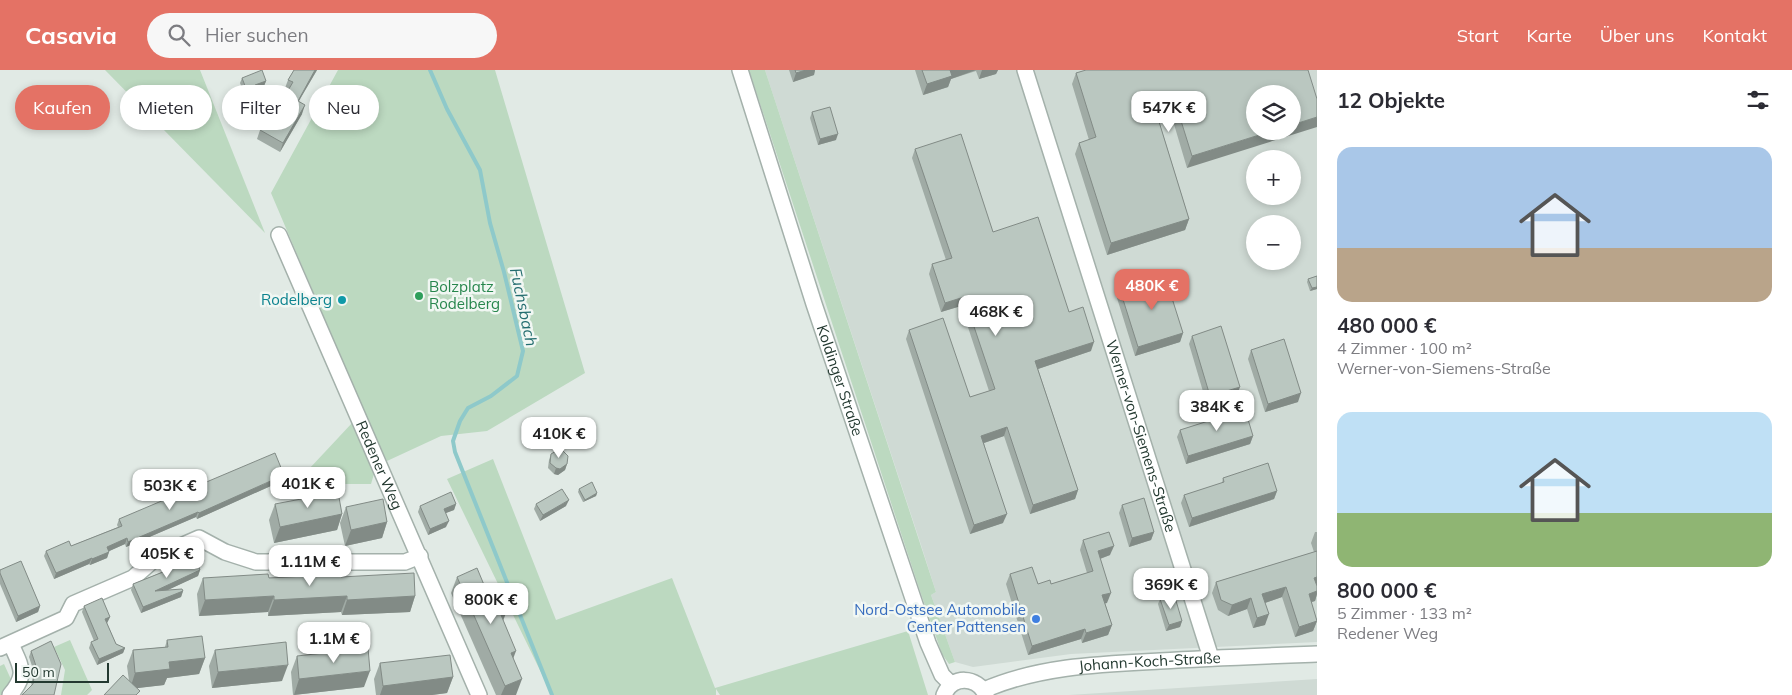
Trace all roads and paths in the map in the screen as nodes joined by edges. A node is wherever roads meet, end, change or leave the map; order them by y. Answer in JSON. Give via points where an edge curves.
{"nodes":[{"id":1,"x":740,"y":70,"type":"edge"},
{"id":2,"x":1025,"y":70,"type":"edge"},
{"id":3,"x":280,"y":235,"type":"dead end"},
{"id":4,"x":420,"y":556,"type":"junction"},
{"id":5,"x":5,"y":646,"type":"edge"},
{"id":6,"x":1317,"y":654,"type":"edge"},
{"id":7,"x":1211,"y":658,"type":"junction"},
{"id":8,"x":948,"y":690,"type":"edge"},
{"id":9,"x":985,"y":693,"type":"edge"},
{"id":10,"x":10,"y":695,"type":"edge"},
{"id":11,"x":479,"y":695,"type":"edge"}],
"edges":[{"from":1,"to":8,"type":"street","name":"Koldinger Straße","via":[[814,304],[934,660]]},
{"from":2,"to":7,"type":"street","name":"Werner-von-Siemens-Straße"},
{"from":3,"to":4,"type":"street","name":"Redener Weg"},
{"from":4,"to":5,"type":"street","via":[[405,562],[256,562],[225,552],[199,538],[158,556],[133,578],[73,604],[66,618]]},
{"from":4,"to":11,"type":"street","name":"Redener Weg"},
{"from":5,"to":10,"type":"street","via":[[22,669],[19,684]]},
{"from":6,"to":7,"type":"street","name":"Johann-Koch-Straße"},
{"from":7,"to":9,"type":"street","name":"Johann-Koch-Straße","via":[[1098,664],[1030,674],[1001,683]]},
{"from":8,"to":9,"type":"street","name":"Koldinger Straße","via":[[960,680],[969,680],[978,684]]}]}
